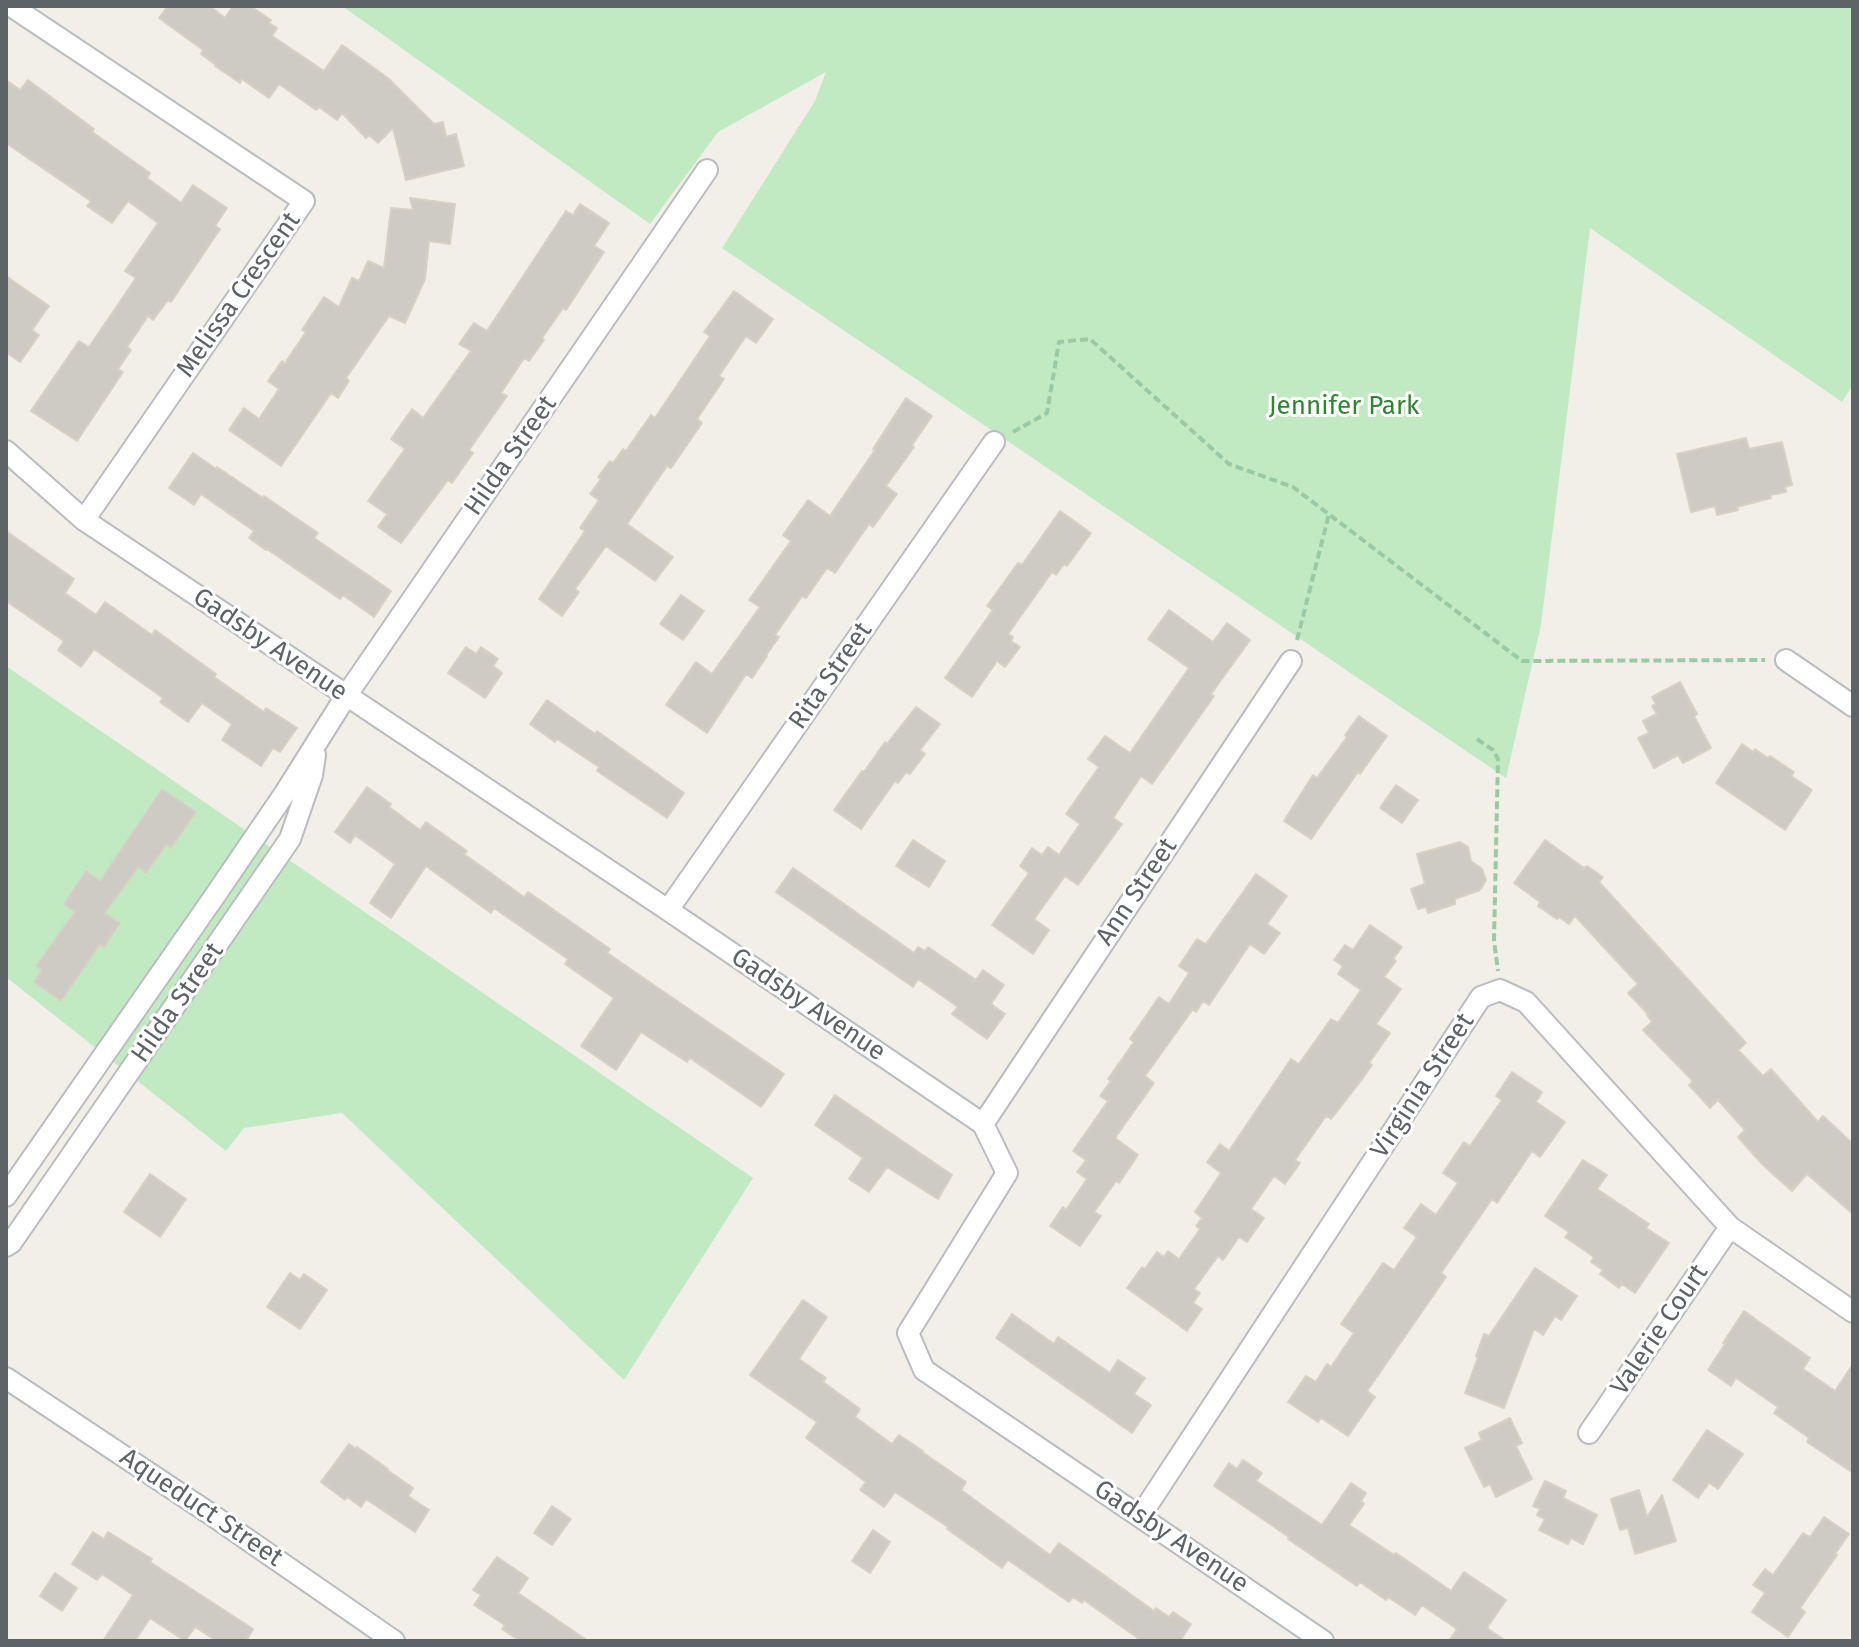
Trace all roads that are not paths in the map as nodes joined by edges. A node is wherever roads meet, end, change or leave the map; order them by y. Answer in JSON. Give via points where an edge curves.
{"nodes":[{"id":1,"x":11,"y":6,"type":"edge"},
{"id":2,"x":707,"y":170,"type":"dead end"},
{"id":3,"x":994,"y":442,"type":"road end"},
{"id":4,"x":6,"y":451,"type":"edge"},
{"id":5,"x":84,"y":520,"type":"junction"},
{"id":6,"x":1786,"y":660,"type":"road end"},
{"id":7,"x":1291,"y":661,"type":"road end"},
{"id":8,"x":346,"y":696,"type":"junction"},
{"id":9,"x":1853,"y":706,"type":"edge"},
{"id":10,"x":317,"y":743,"type":"junction"},
{"id":11,"x":668,"y":910,"type":"junction"},
{"id":12,"x":983,"y":1124,"type":"junction"},
{"id":13,"x":6,"y":1196,"type":"edge"},
{"id":14,"x":1730,"y":1227,"type":"junction"},
{"id":15,"x":6,"y":1246,"type":"edge"},
{"id":16,"x":1853,"y":1312,"type":"edge"},
{"id":17,"x":6,"y":1378,"type":"edge"},
{"id":18,"x":1589,"y":1433,"type":"dead end"},
{"id":19,"x":1141,"y":1515,"type":"junction"},
{"id":20,"x":394,"y":1641,"type":"edge"},
{"id":21,"x":1323,"y":1641,"type":"edge"}],
"edges":[{"from":1,"to":5,"type":"street","name":"Melissa Crescent","via":[[304,201]]},
{"from":2,"to":8,"type":"street","name":"Hilda Street"},
{"from":3,"to":11,"type":"street","name":"Rita Street"},
{"from":4,"to":5,"type":"street","name":"Gadsby Avenue"},
{"from":5,"to":8,"type":"street","name":"Gadsby Avenue"},
{"from":6,"to":9,"type":"street"},
{"from":7,"to":12,"type":"street","name":"Ann Street"},
{"from":8,"to":10,"type":"street","name":"Hilda Street"},
{"from":8,"to":11,"type":"street","name":"Gadsby Avenue"},
{"from":10,"to":13,"type":"street","name":"Hilda Street"},
{"from":10,"to":15,"type":"street","name":"Hilda Street","via":[[290,839]]},
{"from":11,"to":12,"type":"street","name":"Gadsby Avenue"},
{"from":12,"to":19,"type":"street","name":"Gadsby Avenue","via":[[1007,1173],[908,1333],[924,1370]]},
{"from":14,"to":16,"type":"street"},
{"from":14,"to":18,"type":"street","name":"Valerie Court"},
{"from":14,"to":19,"type":"street","name":"Virginia Street","via":[[1526,1002],[1500,990],[1481,997]]},
{"from":17,"to":20,"type":"street","name":"Aqueduct Street"},
{"from":19,"to":21,"type":"street","name":"Gadsby Avenue"}]}
